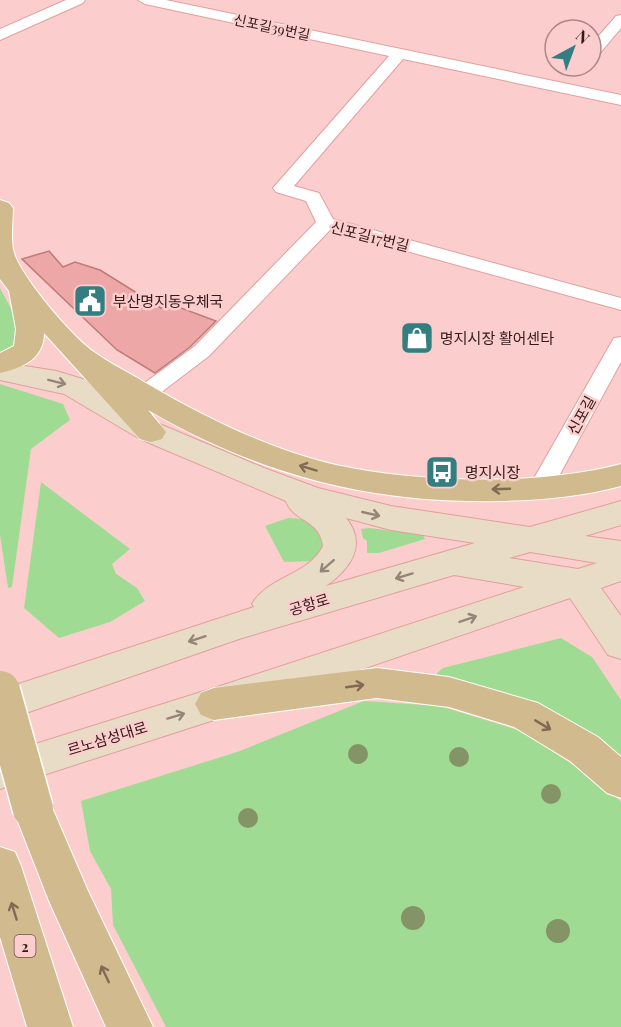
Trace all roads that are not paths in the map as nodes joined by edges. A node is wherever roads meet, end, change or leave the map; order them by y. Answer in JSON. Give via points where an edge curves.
{"nodes":[{"id":1,"x":78,"y":0,"type":"edge"},
{"id":2,"x":144,"y":0,"type":"edge"},
{"id":3,"x":621,"y":19,"type":"edge"},
{"id":4,"x":0,"y":35,"type":"edge"},
{"id":5,"x":603,"y":41,"type":"edge"},
{"id":6,"x":400,"y":53,"type":"junction"},
{"id":7,"x":572,"y":78,"type":"edge"},
{"id":8,"x":564,"y":87,"type":"junction"},
{"id":9,"x":621,"y":100,"type":"edge"},
{"id":10,"x":326,"y":223,"type":"junction"},
{"id":11,"x":0,"y":224,"type":"edge"},
{"id":12,"x":22,"y":291,"type":"junction"},
{"id":13,"x":621,"y":303,"type":"edge"},
{"id":14,"x":621,"y":343,"type":"edge"},
{"id":15,"x":83,"y":358,"type":"junction"},
{"id":16,"x":0,"y":364,"type":"edge"},
{"id":17,"x":0,"y":371,"type":"edge"},
{"id":18,"x":143,"y":395,"type":"junction"},
{"id":19,"x":151,"y":432,"type":"junction"},
{"id":20,"x":621,"y":475,"type":"edge"},
{"id":21,"x":253,"y":476,"type":"junction"},
{"id":22,"x":541,"y":487,"type":"junction"},
{"id":23,"x":621,"y":513,"type":"edge"},
{"id":24,"x":523,"y":541,"type":"junction"},
{"id":25,"x":621,"y":554,"type":"edge"},
{"id":26,"x":448,"y":563,"type":"junction"},
{"id":27,"x":621,"y":568,"type":"edge"},
{"id":28,"x":578,"y":582,"type":"junction"},
{"id":29,"x":233,"y":627,"type":"junction"},
{"id":30,"x":621,"y":645,"type":"edge"},
{"id":31,"x":0,"y":691,"type":"edge"},
{"id":32,"x":214,"y":704,"type":"junction"},
{"id":33,"x":0,"y":706,"type":"edge"},
{"id":34,"x":0,"y":771,"type":"edge"},
{"id":35,"x":621,"y":781,"type":"edge"},
{"id":36,"x":0,"y":866,"type":"edge"},
{"id":37,"x":50,"y":1027,"type":"edge"},
{"id":38,"x":130,"y":1027,"type":"edge"}],
"edges":[{"from":1,"to":4,"type":"street"},
{"from":2,"to":6,"type":"street","name":"신포길39번길"},
{"from":3,"to":5,"type":"street"},
{"from":6,"to":8,"type":"street","name":"신포길39번길"},
{"from":6,"to":10,"type":"street","via":[[282,188],[313,197]]},
{"from":7,"to":8,"type":"street"},
{"from":8,"to":9,"type":"street","name":"신포길39번길"},
{"from":10,"to":13,"type":"street","name":"신포길17번길"},
{"from":10,"to":18,"type":"street","name":"신포길17번길","via":[[202,351]]},
{"from":11,"to":12,"type":"main road","via":[[3,263]]},
{"from":12,"to":15,"type":"main road"},
{"from":12,"to":16,"type":"main road","via":[[28,345],[22,354]]},
{"from":14,"to":22,"type":"street","name":"신포길"},
{"from":15,"to":18,"type":"main road"},
{"from":15,"to":19,"type":"main road"},
{"from":17,"to":19,"type":"main road","one_way":true,"via":[[75,387]]},
{"from":22,"to":18,"type":"main road","one_way":true,"via":[[446,489],[336,476],[261,452]]},
{"from":19,"to":21,"type":"main road"},
{"from":20,"to":22,"type":"main road","via":[[598,482]]},
{"from":21,"to":24,"type":"main road","one_way":true,"via":[[311,498],[391,519]]},
{"from":21,"to":29,"type":"main road","one_way":true,"via":[[331,522],[339,534],[339,552],[329,567]]},
{"from":23,"to":24,"type":"main road","name":"공항로"},
{"from":24,"to":25,"type":"main road"},
{"from":24,"to":26,"type":"main road","name":"공항로"},
{"from":26,"to":28,"type":"main road"},
{"from":26,"to":29,"type":"main road","name":"공항로","one_way":true},
{"from":27,"to":28,"type":"main road"},
{"from":28,"to":30,"type":"main road"},
{"from":32,"to":28,"type":"main road","one_way":true},
{"from":29,"to":33,"type":"main road","name":"공항로","one_way":true},
{"from":38,"to":31,"type":"main road","one_way":true,"bridge":true,"via":[[33,809]]},
{"from":34,"to":32,"type":"main road","name":"르노삼성대로","one_way":true},
{"from":32,"to":35,"type":"main road","one_way":true,"via":[[377,683],[449,692],[525,714],[584,749]]},
{"from":37,"to":36,"type":"main road","number":"2","one_way":true}]}
